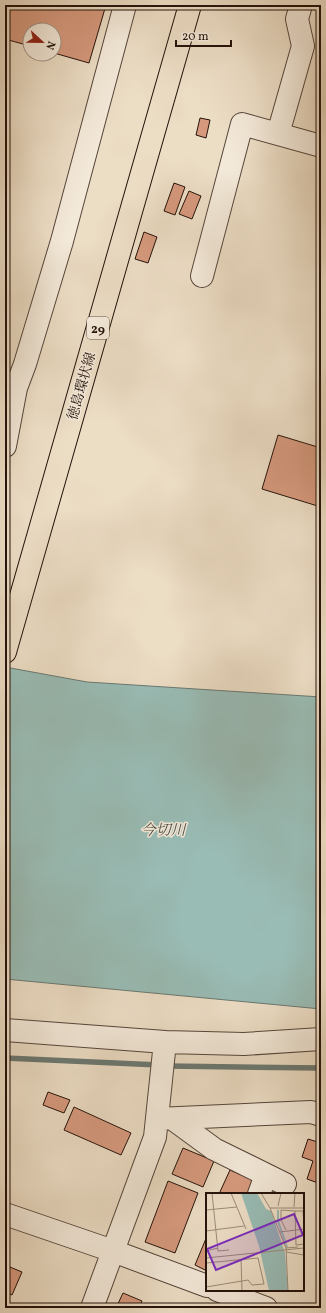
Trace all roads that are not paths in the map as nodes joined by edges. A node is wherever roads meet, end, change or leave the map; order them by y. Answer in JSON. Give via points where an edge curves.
{"nodes":[{"id":1,"x":125,"y":5,"type":"edge"},
{"id":2,"x":190,"y":5,"type":"edge"},
{"id":3,"x":301,"y":5,"type":"edge"},
{"id":4,"x":278,"y":134,"type":"junction"},
{"id":5,"x":321,"y":146,"type":"edge"},
{"id":6,"x":202,"y":276,"type":"dead end"},
{"id":7,"x":12,"y":378,"type":"edge"},
{"id":8,"x":5,"y":446,"type":"edge"},
{"id":9,"x":5,"y":652,"type":"edge"},
{"id":10,"x":5,"y":1030,"type":"edge"},
{"id":11,"x":321,"y":1039,"type":"edge"},
{"id":12,"x":165,"y":1042,"type":"junction"},
{"id":13,"x":321,"y":1115,"type":"edge"},
{"id":14,"x":165,"y":1119,"type":"junction"},
{"id":15,"x":262,"y":1184,"type":"edge"},
{"id":16,"x":285,"y":1184,"type":"dead end"},
{"id":17,"x":5,"y":1214,"type":"edge"},
{"id":18,"x":113,"y":1251,"type":"junction"},
{"id":19,"x":206,"y":1286,"type":"edge"},
{"id":20,"x":221,"y":1291,"type":"edge"},
{"id":21,"x":92,"y":1308,"type":"edge"},
{"id":22,"x":266,"y":1308,"type":"edge"}],
"edges":[{"from":1,"to":7,"type":"street","via":[[62,241]]},
{"from":2,"to":9,"type":"main road","name":"徳島環状線","number":"29"},
{"from":3,"to":4,"type":"street","via":[[297,18],[303,46]]},
{"from":4,"to":5,"type":"street"},
{"from":4,"to":6,"type":"street","via":[[242,124]]},
{"from":7,"to":8,"type":"street","via":[[16,388]]},
{"from":10,"to":12,"type":"street"},
{"from":11,"to":12,"type":"street","via":[[244,1044]]},
{"from":12,"to":14,"type":"street"},
{"from":13,"to":14,"type":"street","via":[[311,1112]]},
{"from":14,"to":15,"type":"street","via":[[214,1149]]},
{"from":14,"to":18,"type":"street","via":[[155,1138]]},
{"from":15,"to":16,"type":"street"},
{"from":17,"to":18,"type":"street"},
{"from":18,"to":19,"type":"street"},
{"from":18,"to":21,"type":"street"},
{"from":20,"to":22,"type":"street"}]}
